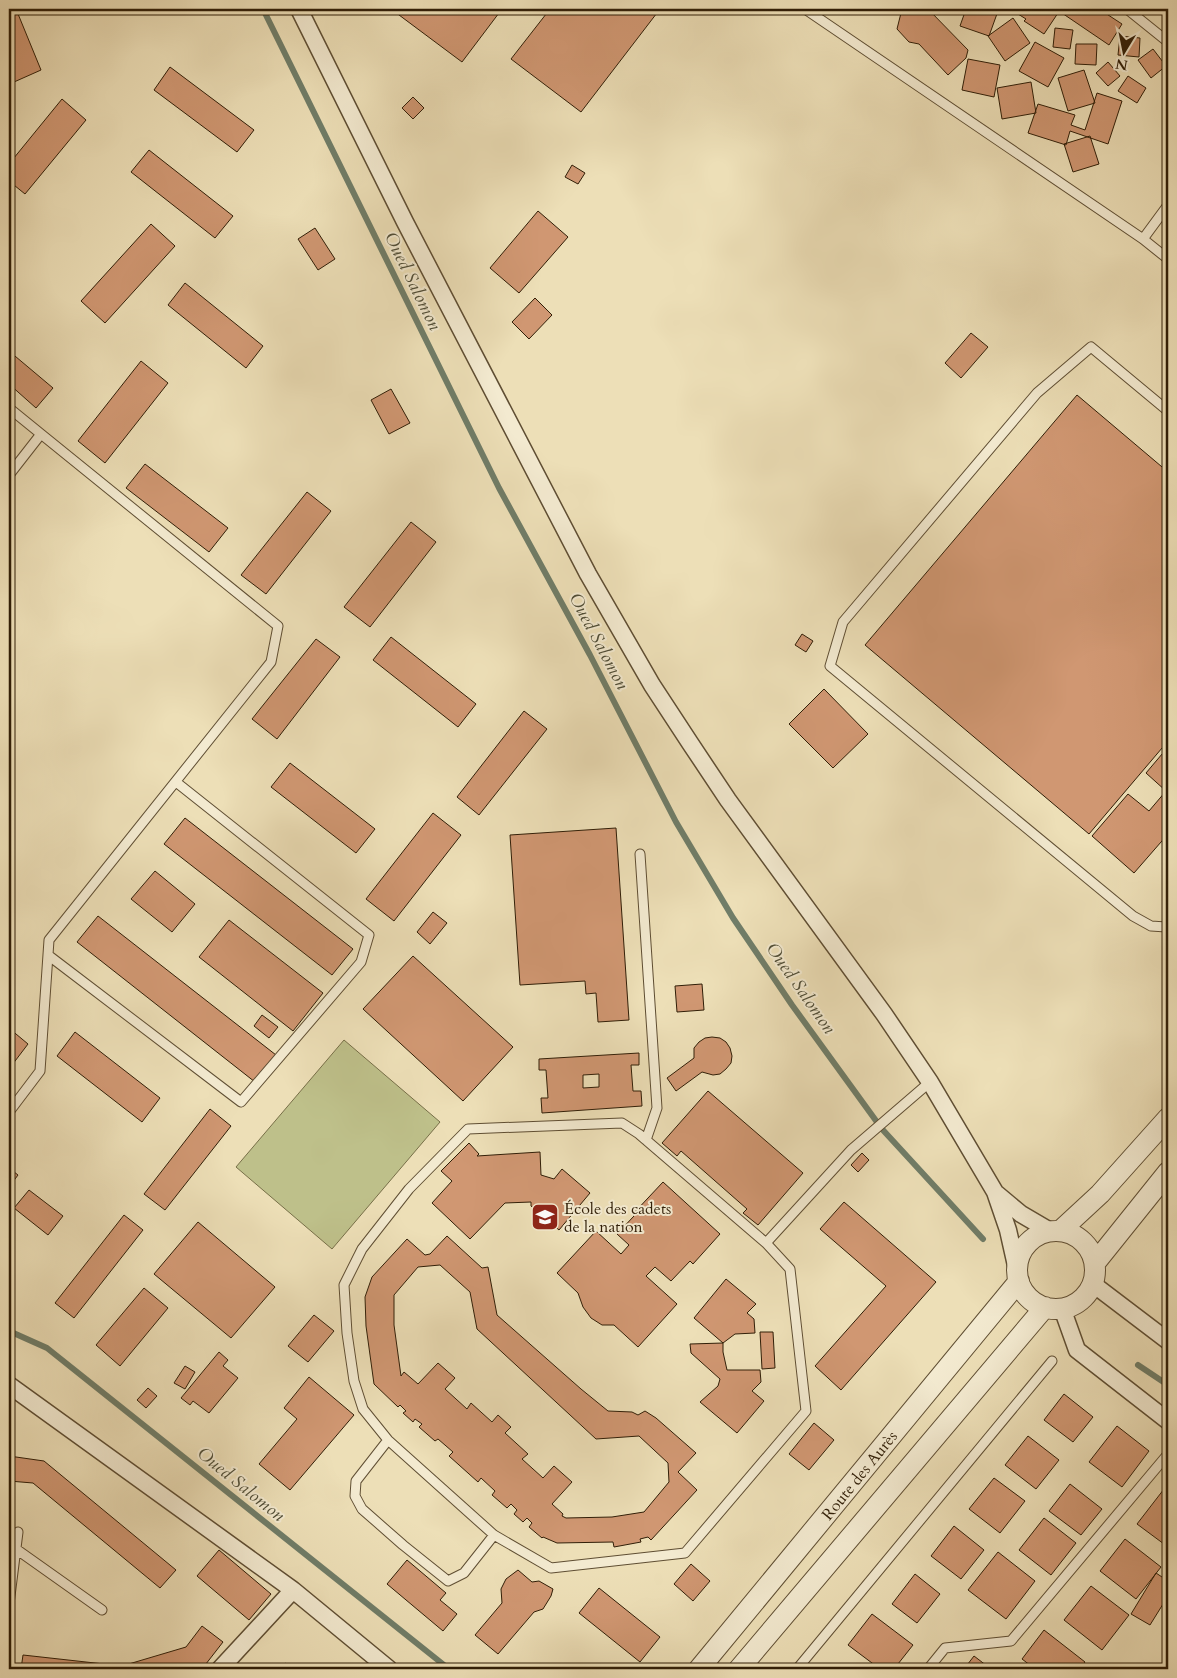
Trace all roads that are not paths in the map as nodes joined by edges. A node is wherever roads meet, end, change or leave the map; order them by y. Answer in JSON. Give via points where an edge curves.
{"nodes":[{"id":1,"x":299,"y":9,"type":"edge"},
{"id":2,"x":805,"y":9,"type":"edge"},
{"id":3,"x":1127,"y":9,"type":"edge"},
{"id":4,"x":1168,"y":42,"type":"edge"},
{"id":5,"x":1168,"y":205,"type":"edge"},
{"id":6,"x":1143,"y":239,"type":"junction"},
{"id":7,"x":1168,"y":259,"type":"edge"},
{"id":8,"x":9,"y":408,"type":"edge"},
{"id":9,"x":1168,"y":411,"type":"edge"},
{"id":10,"x":42,"y":434,"type":"junction"},
{"id":11,"x":9,"y":475,"type":"edge"},
{"id":12,"x":176,"y":782,"type":"junction"},
{"id":13,"x":640,"y":854,"type":"dead end"},
{"id":14,"x":1168,"y":924,"type":"edge"},
{"id":15,"x":48,"y":955,"type":"junction"},
{"id":16,"x":930,"y":1082,"type":"junction"},
{"id":17,"x":9,"y":1112,"type":"edge"},
{"id":18,"x":1168,"y":1118,"type":"edge"},
{"id":19,"x":646,"y":1140,"type":"junction"},
{"id":20,"x":1168,"y":1172,"type":"edge"},
{"id":21,"x":995,"y":1192,"type":"junction"},
{"id":22,"x":1055,"y":1231,"type":"junction"},
{"id":23,"x":766,"y":1243,"type":"junction"},
{"id":24,"x":1095,"y":1263,"type":"junction"},
{"id":25,"x":1018,"y":1275,"type":"junction"},
{"id":26,"x":1093,"y":1284,"type":"junction"},
{"id":27,"x":1054,"y":1308,"type":"junction"},
{"id":28,"x":1167,"y":1335,"type":"edge"},
{"id":29,"x":1052,"y":1360,"type":"dead end"},
{"id":30,"x":9,"y":1385,"type":"edge"},
{"id":31,"x":1168,"y":1421,"type":"edge"},
{"id":32,"x":388,"y":1440,"type":"junction"},
{"id":33,"x":1168,"y":1454,"type":"edge"},
{"id":34,"x":18,"y":1532,"type":"dead end"},
{"id":35,"x":494,"y":1535,"type":"junction"},
{"id":36,"x":16,"y":1549,"type":"junction"},
{"id":37,"x":293,"y":1590,"type":"junction"},
{"id":38,"x":9,"y":1604,"type":"edge"},
{"id":39,"x":102,"y":1610,"type":"dead end"},
{"id":40,"x":220,"y":1669,"type":"edge"},
{"id":41,"x":389,"y":1669,"type":"edge"},
{"id":42,"x":699,"y":1669,"type":"edge"},
{"id":43,"x":739,"y":1669,"type":"edge"},
{"id":44,"x":797,"y":1669,"type":"edge"},
{"id":45,"x":928,"y":1669,"type":"edge"}],
"edges":[{"from":1,"to":16,"type":"street","via":[[404,222],[617,626],[723,792]]},
{"from":2,"to":6,"type":"lane"},
{"from":3,"to":4,"type":"lane"},
{"from":5,"to":6,"type":"lane"},
{"from":6,"to":7,"type":"lane"},
{"from":8,"to":10,"type":"lane"},
{"from":9,"to":14,"type":"lane","via":[[1091,347],[1037,394],[843,622],[830,666],[1133,916],[1151,926],[1166,927]]},
{"from":10,"to":11,"type":"lane"},
{"from":10,"to":12,"type":"lane","via":[[278,626],[271,662]]},
{"from":12,"to":15,"type":"lane","via":[[49,940]]},
{"from":12,"to":15,"type":"lane","via":[[370,935],[361,962],[240,1102]]},
{"from":13,"to":19,"type":"lane","via":[[656,1108]]},
{"from":15,"to":17,"type":"lane","via":[[40,1072]]},
{"from":16,"to":21,"type":"street"},
{"from":16,"to":23,"type":"lane","via":[[859,1142]]},
{"from":18,"to":22,"type":"street","via":[[1100,1194]]},
{"from":19,"to":23,"type":"lane"},
{"from":19,"to":32,"type":"lane","via":[[622,1123],[468,1129],[409,1190],[362,1248],[344,1285],[354,1381],[363,1409]]},
{"from":20,"to":24,"type":"street"},
{"from":21,"to":22,"type":"street","via":[[1021,1214]]},
{"from":21,"to":25,"type":"street"},
{"from":22,"to":24,"type":"street","via":[[1083,1241]]},
{"from":22,"to":25,"type":"street","via":[[1040,1235],[1023,1249]]},
{"from":23,"to":35,"type":"lane","via":[[790,1269],[806,1411],[685,1553],[550,1568]]},
{"from":24,"to":26,"type":"street"},
{"from":25,"to":27,"type":"street","via":[[1024,1292],[1034,1302]]},
{"from":25,"to":42,"type":"street","name":"Route des Aurès"},
{"from":26,"to":27,"type":"street","via":[[1081,1300]]},
{"from":26,"to":28,"type":"street"},
{"from":27,"to":31,"type":"street","via":[[1077,1350]]},
{"from":27,"to":43,"type":"street","name":"Route des Aurès"},
{"from":29,"to":44,"type":"lane"},
{"from":30,"to":37,"type":"street"},
{"from":32,"to":35,"type":"lane"},
{"from":32,"to":35,"type":"lane","via":[[356,1481],[355,1496],[362,1509],[448,1581],[464,1573]]},
{"from":33,"to":45,"type":"lane","via":[[1011,1641],[945,1648]]},
{"from":34,"to":36,"type":"lane"},
{"from":36,"to":38,"type":"lane"},
{"from":36,"to":39,"type":"lane"},
{"from":37,"to":40,"type":"street"},
{"from":37,"to":41,"type":"street"}]}
